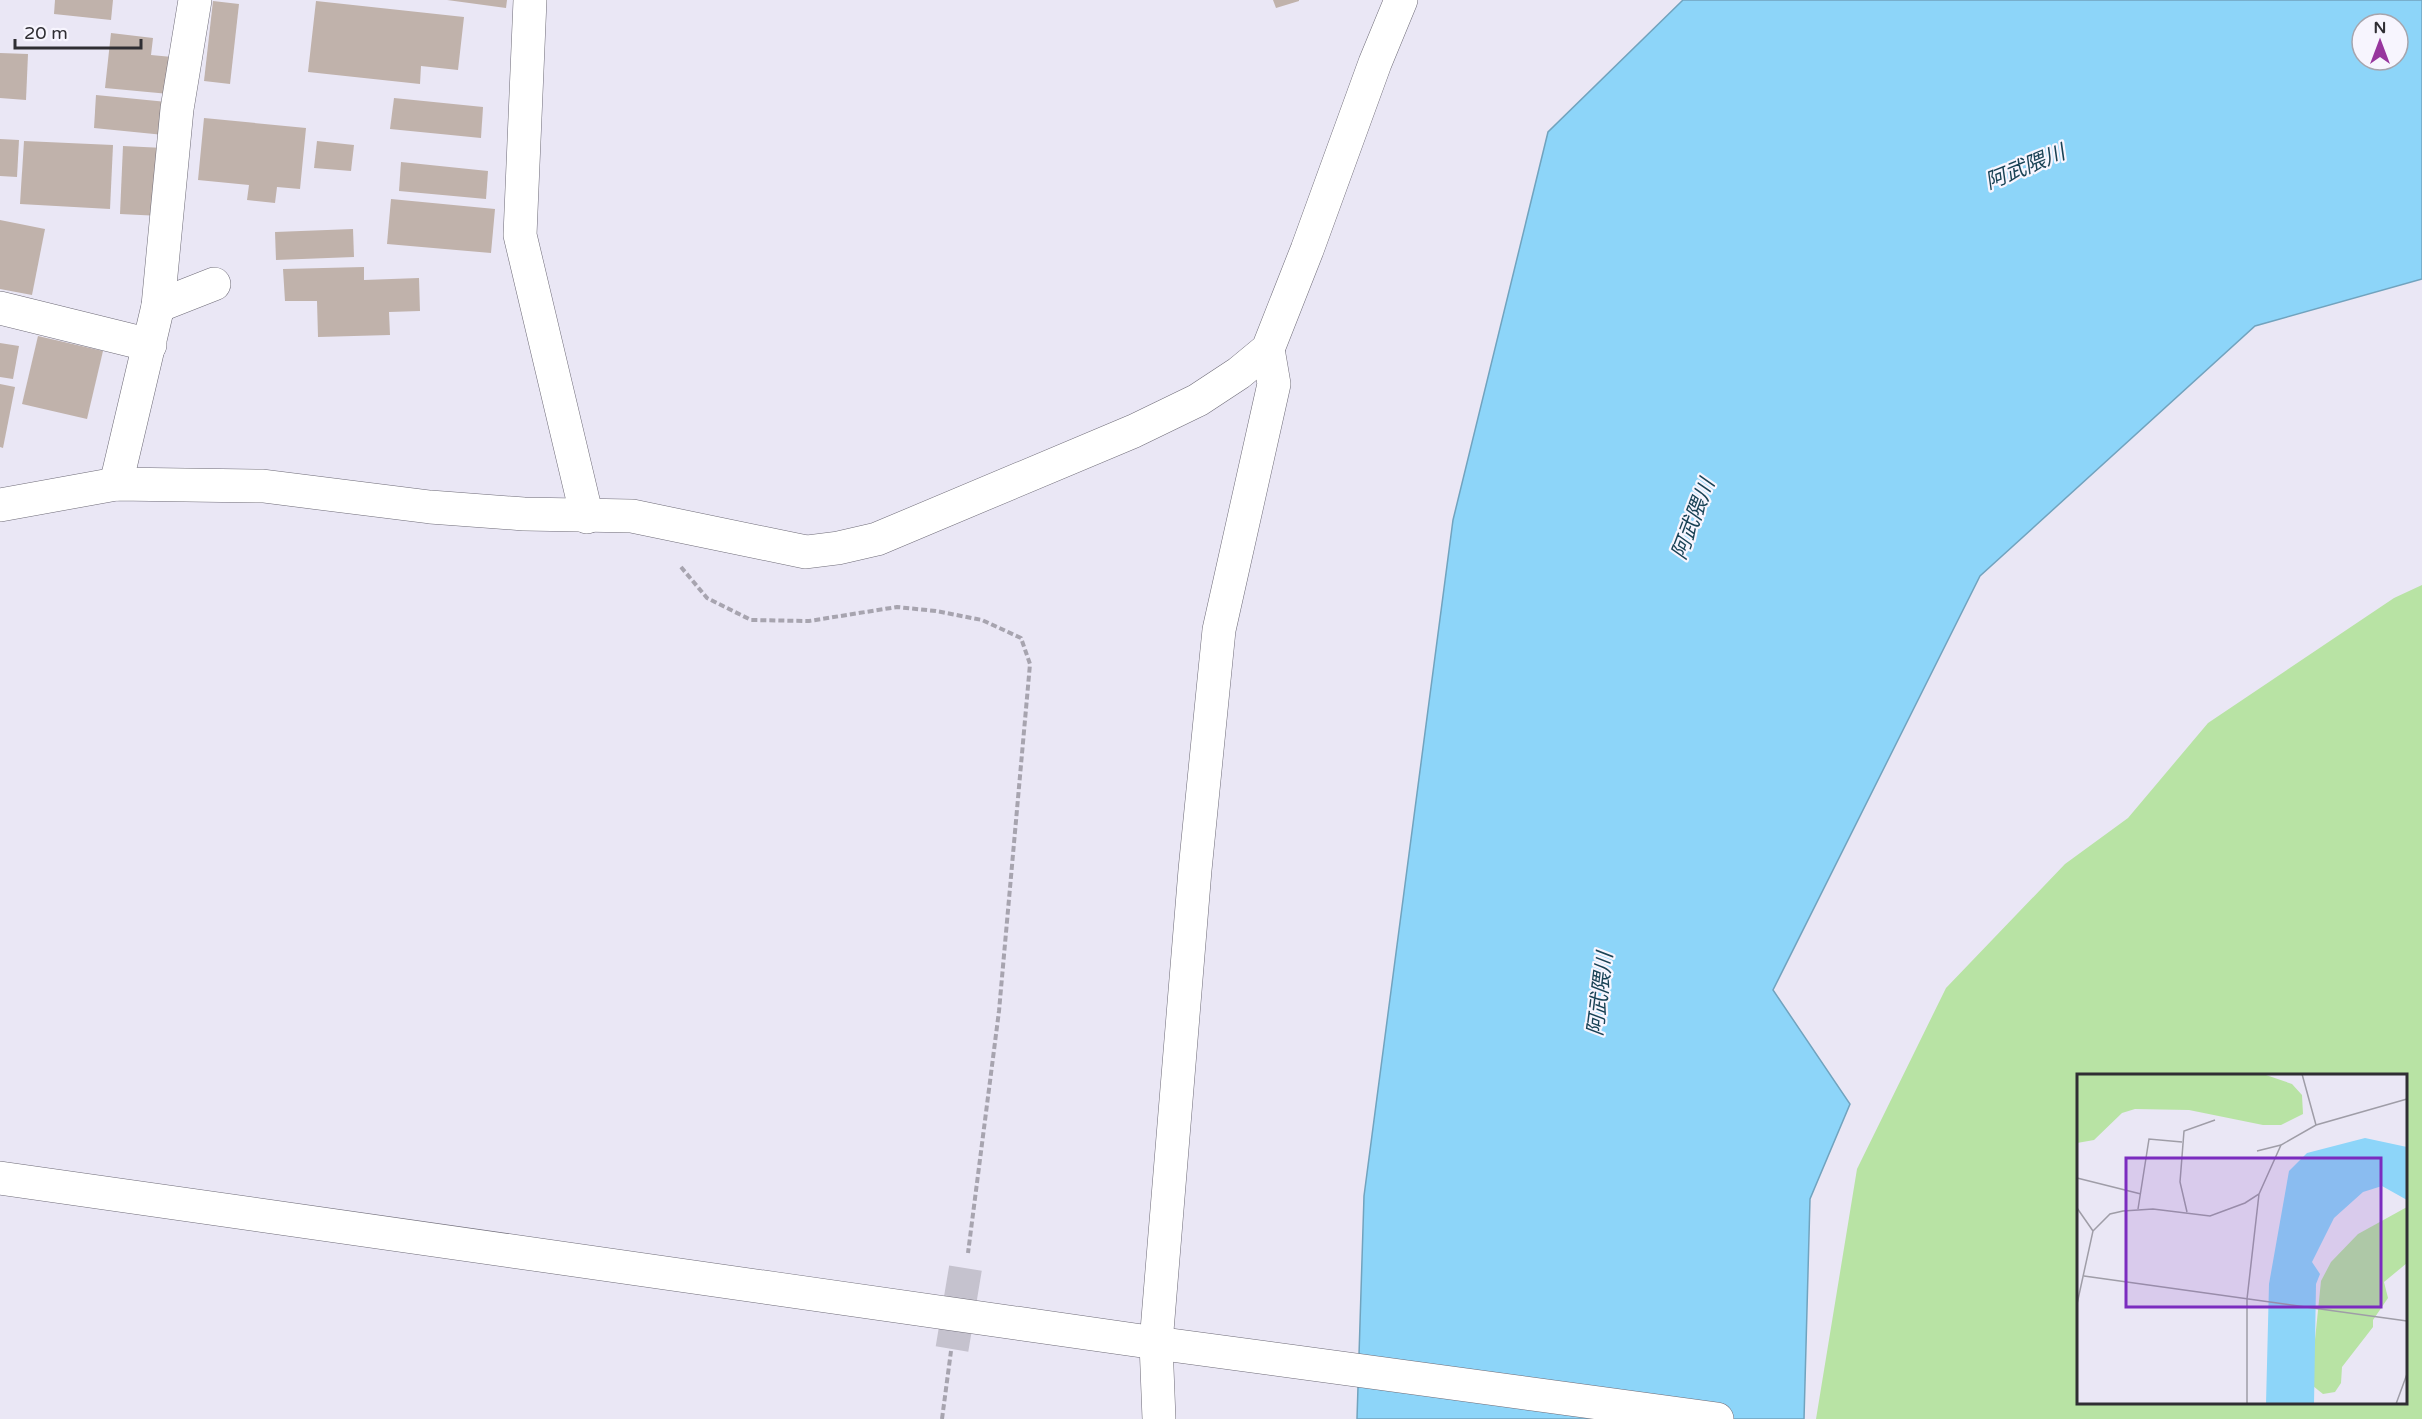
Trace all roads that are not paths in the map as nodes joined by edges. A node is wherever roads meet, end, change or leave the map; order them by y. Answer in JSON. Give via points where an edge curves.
{"nodes":[{"id":1,"x":195,"y":0,"type":"edge"},
{"id":2,"x":530,"y":0,"type":"edge"},
{"id":3,"x":1401,"y":0,"type":"edge"},
{"id":4,"x":214,"y":284,"type":"dead end"},
{"id":5,"x":158,"y":306,"type":"junction"},
{"id":6,"x":0,"y":308,"type":"edge"},
{"id":7,"x":150,"y":345,"type":"junction"},
{"id":8,"x":1268,"y":349,"type":"junction"},
{"id":9,"x":116,"y":484,"type":"junction"},
{"id":10,"x":0,"y":505,"type":"edge"},
{"id":11,"x":587,"y":517,"type":"junction"},
{"id":12,"x":0,"y":1178,"type":"edge"},
{"id":13,"x":1156,"y":1342,"type":"junction"},
{"id":14,"x":1159,"y":1419,"type":"edge"},
{"id":15,"x":1717,"y":1419,"type":"edge"}],
"edges":[{"from":1,"to":5,"type":"street","via":[[177,109]]},
{"from":2,"to":11,"type":"street","via":[[520,235]]},
{"from":3,"to":8,"type":"street"},
{"from":4,"to":5,"type":"street"},
{"from":5,"to":7,"type":"street"},
{"from":6,"to":7,"type":"street"},
{"from":7,"to":9,"type":"street"},
{"from":8,"to":11,"type":"street","via":[[1198,400],[1134,431],[877,539],[806,552],[632,516]]},
{"from":8,"to":13,"type":"street","via":[[1274,384],[1219,630]]},
{"from":9,"to":10,"type":"street"},
{"from":9,"to":11,"type":"street","via":[[264,486],[430,507]]},
{"from":12,"to":13,"type":"street"},
{"from":13,"to":14,"type":"street"},
{"from":13,"to":15,"type":"street"}]}
